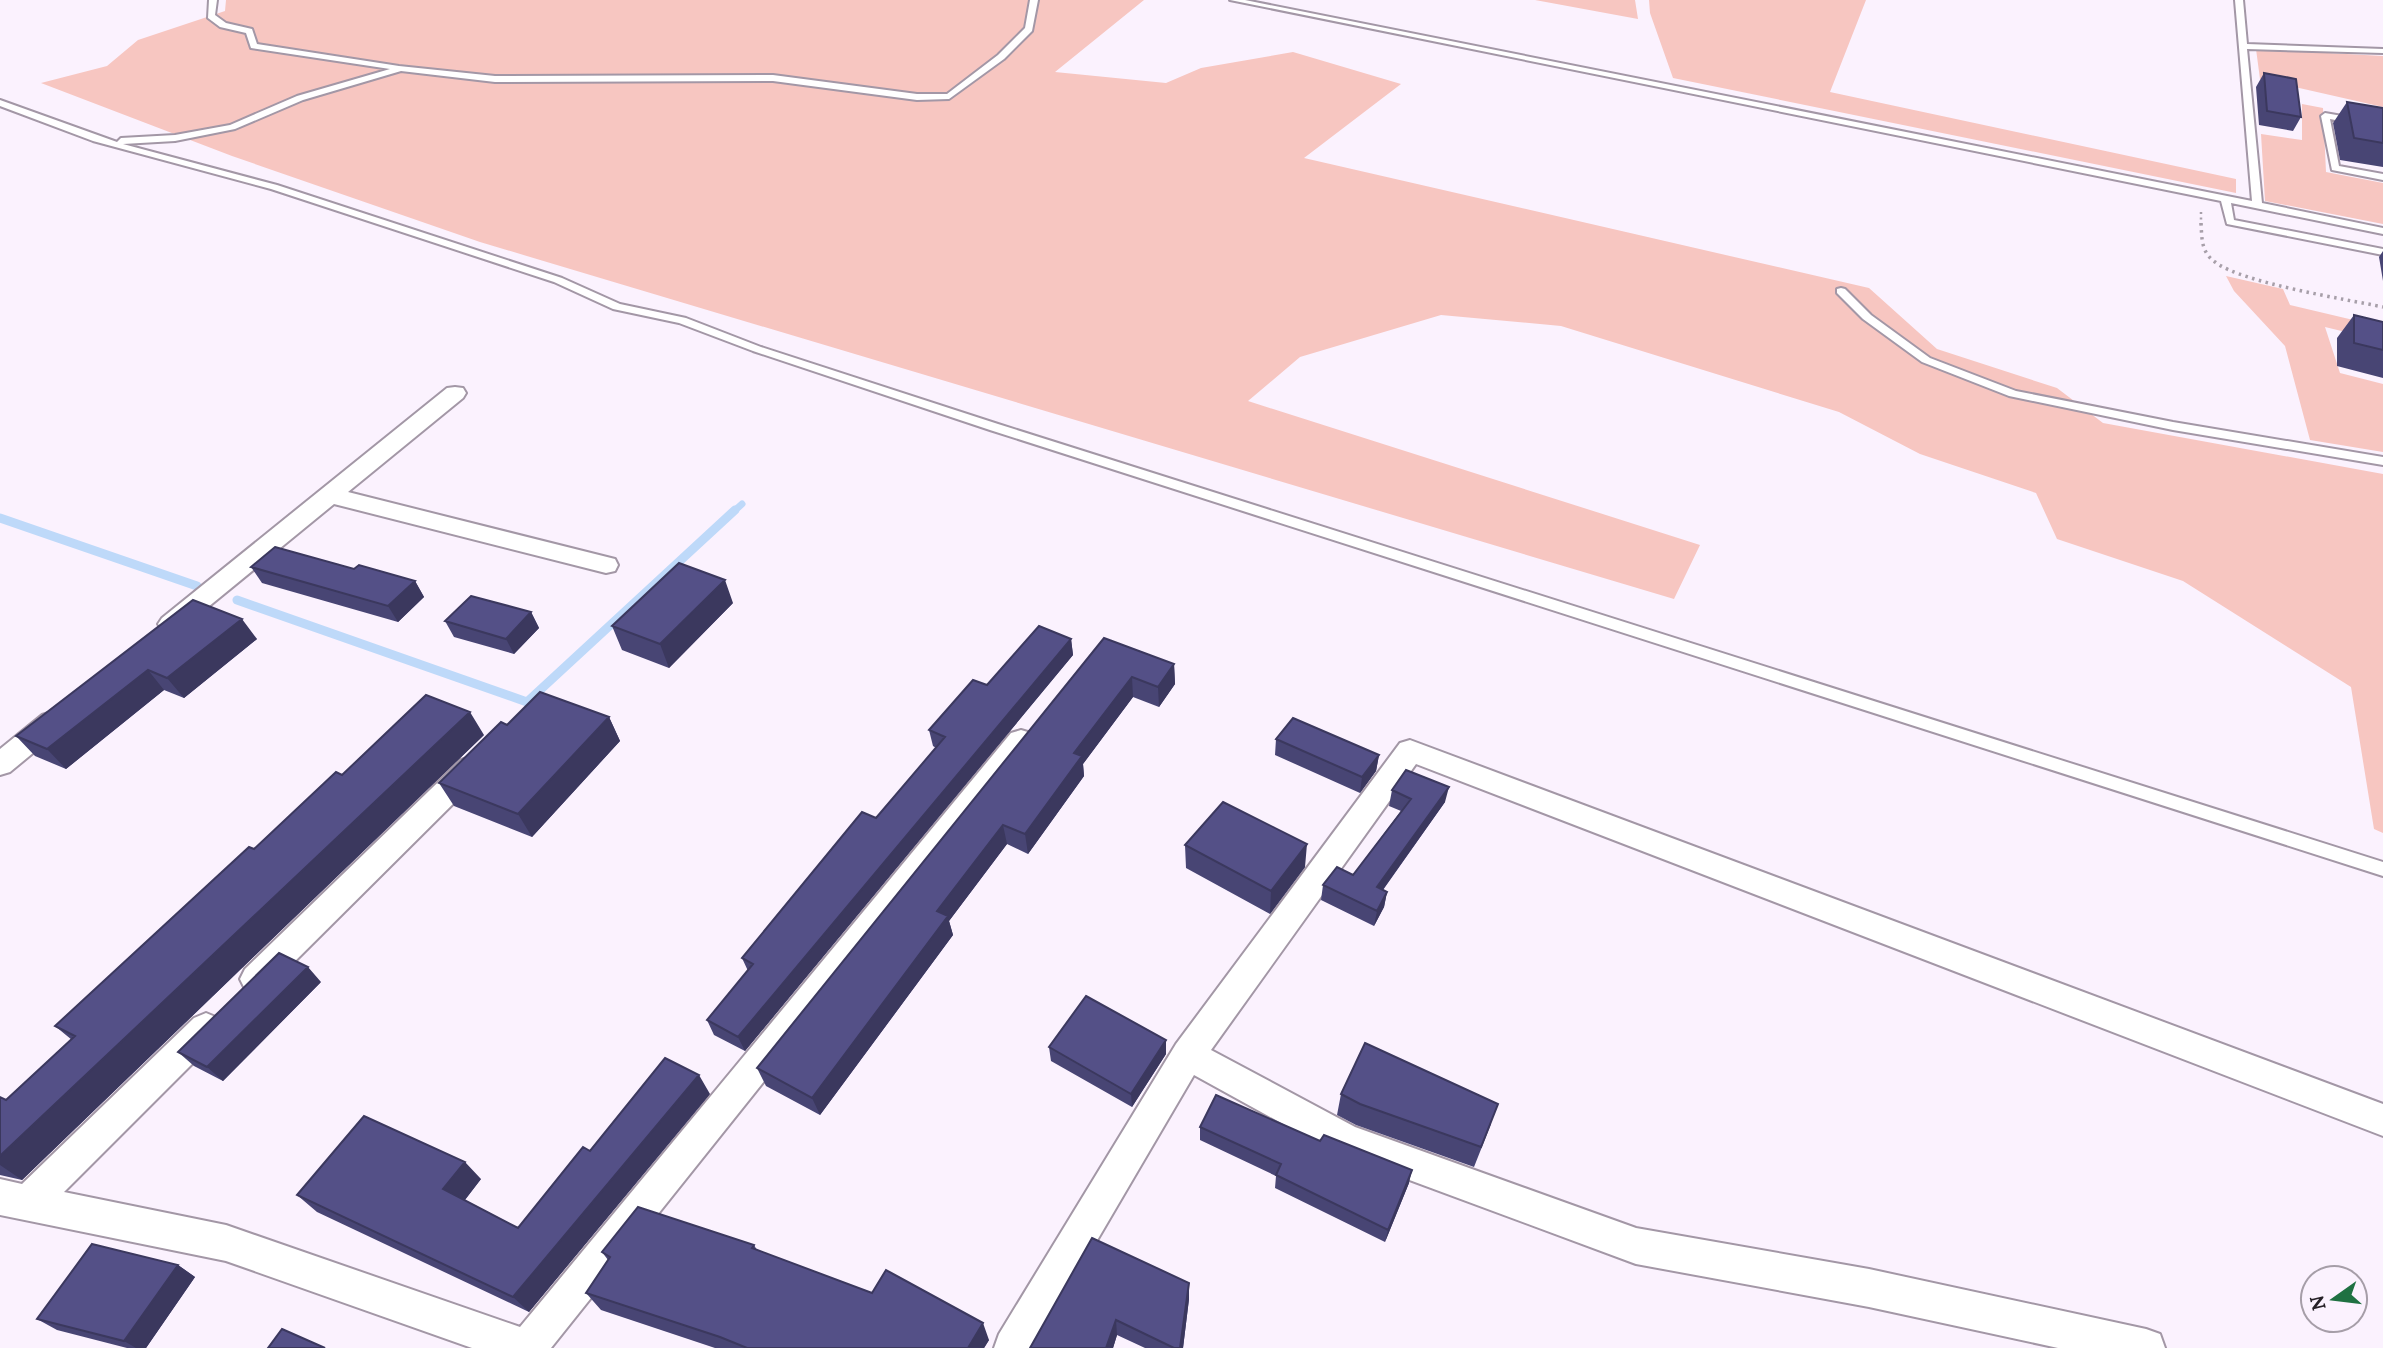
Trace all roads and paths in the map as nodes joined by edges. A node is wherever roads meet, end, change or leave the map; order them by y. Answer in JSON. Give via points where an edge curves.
{"nodes":[{"id":1,"x":213,"y":0,"type":"edge"},
{"id":2,"x":1034,"y":0,"type":"edge"},
{"id":3,"x":1234,"y":0,"type":"edge"},
{"id":4,"x":2239,"y":0,"type":"edge"},
{"id":5,"x":2242,"y":46,"type":"junction"},
{"id":6,"x":2383,"y":51,"type":"edge"},
{"id":7,"x":401,"y":68,"type":"junction"},
{"id":8,"x":0,"y":103,"type":"edge"},
{"id":9,"x":2383,"y":126,"type":"edge"},
{"id":10,"x":96,"y":139,"type":"junction"},
{"id":11,"x":2383,"y":177,"type":"edge"},
{"id":12,"x":2200,"y":193,"type":"junction"},
{"id":13,"x":2225,"y":198,"type":"junction"},
{"id":14,"x":2257,"y":205,"type":"junction"},
{"id":15,"x":2383,"y":231,"type":"edge"},
{"id":16,"x":2383,"y":252,"type":"edge"},
{"id":17,"x":1841,"y":290,"type":"dead end"},
{"id":18,"x":2383,"y":307,"type":"edge"},
{"id":19,"x":455,"y":393,"type":"dead end"},
{"id":20,"x":2383,"y":461,"type":"edge"},
{"id":21,"x":329,"y":495,"type":"junction"},
{"id":22,"x":606,"y":565,"type":"dead end"},
{"id":23,"x":149,"y":643,"type":"edge"},
{"id":24,"x":74,"y":704,"type":"edge"},
{"id":25,"x":1043,"y":714,"type":"edge"},
{"id":26,"x":492,"y":747,"type":"edge"},
{"id":27,"x":0,"y":764,"type":"edge"},
{"id":28,"x":2383,"y":869,"type":"edge"},
{"id":29,"x":1188,"y":1055,"type":"junction"},
{"id":30,"x":2383,"y":1120,"type":"edge"},
{"id":31,"x":15,"y":1199,"type":"edge"},
{"id":32,"x":526,"y":1348,"type":"edge"},
{"id":33,"x":1013,"y":1348,"type":"edge"},
{"id":34,"x":2146,"y":1348,"type":"edge"}],
"edges":[{"from":1,"to":7,"type":"lane","via":[[211,16],[223,25],[249,31],[254,46]]},
{"from":2,"to":7,"type":"lane","via":[[1029,29],[1001,58],[949,96],[917,97],[773,78],[495,79]]},
{"from":3,"to":12,"type":"lane"},
{"from":4,"to":5,"type":"lane"},
{"from":5,"to":6,"type":"lane"},
{"from":5,"to":14,"type":"lane"},
{"from":7,"to":10,"type":"lane","via":[[300,99],[232,127],[175,138]]},
{"from":8,"to":10,"type":"lane"},
{"from":9,"to":11,"type":"lane","via":[[2325,116],[2335,168]]},
{"from":10,"to":28,"type":"lane","via":[[274,187],[558,279],[617,307],[682,320],[994,427]]},
{"from":12,"to":13,"type":"lane"},
{"from":12,"to":18,"type":"path","via":[[2202,247],[2214,262],[2239,275]]},
{"from":13,"to":14,"type":"lane"},
{"from":13,"to":16,"type":"lane","via":[[2230,222]]},
{"from":14,"to":15,"type":"lane"},
{"from":17,"to":20,"type":"lane","via":[[1867,317],[1927,360],[2013,394]]},
{"from":19,"to":21,"type":"street"},
{"from":21,"to":22,"type":"street"},
{"from":21,"to":23,"type":"street"},
{"from":24,"to":27,"type":"street"},
{"from":25,"to":32,"type":"street"},
{"from":26,"to":31,"type":"street","via":[[231,1003]]},
{"from":29,"to":30,"type":"street","via":[[1410,751]]},
{"from":29,"to":33,"type":"street"},
{"from":29,"to":34,"type":"street","via":[[1346,1140],[1636,1246],[1869,1288]]},
{"from":31,"to":32,"type":"street","via":[[226,1243]]}]}
